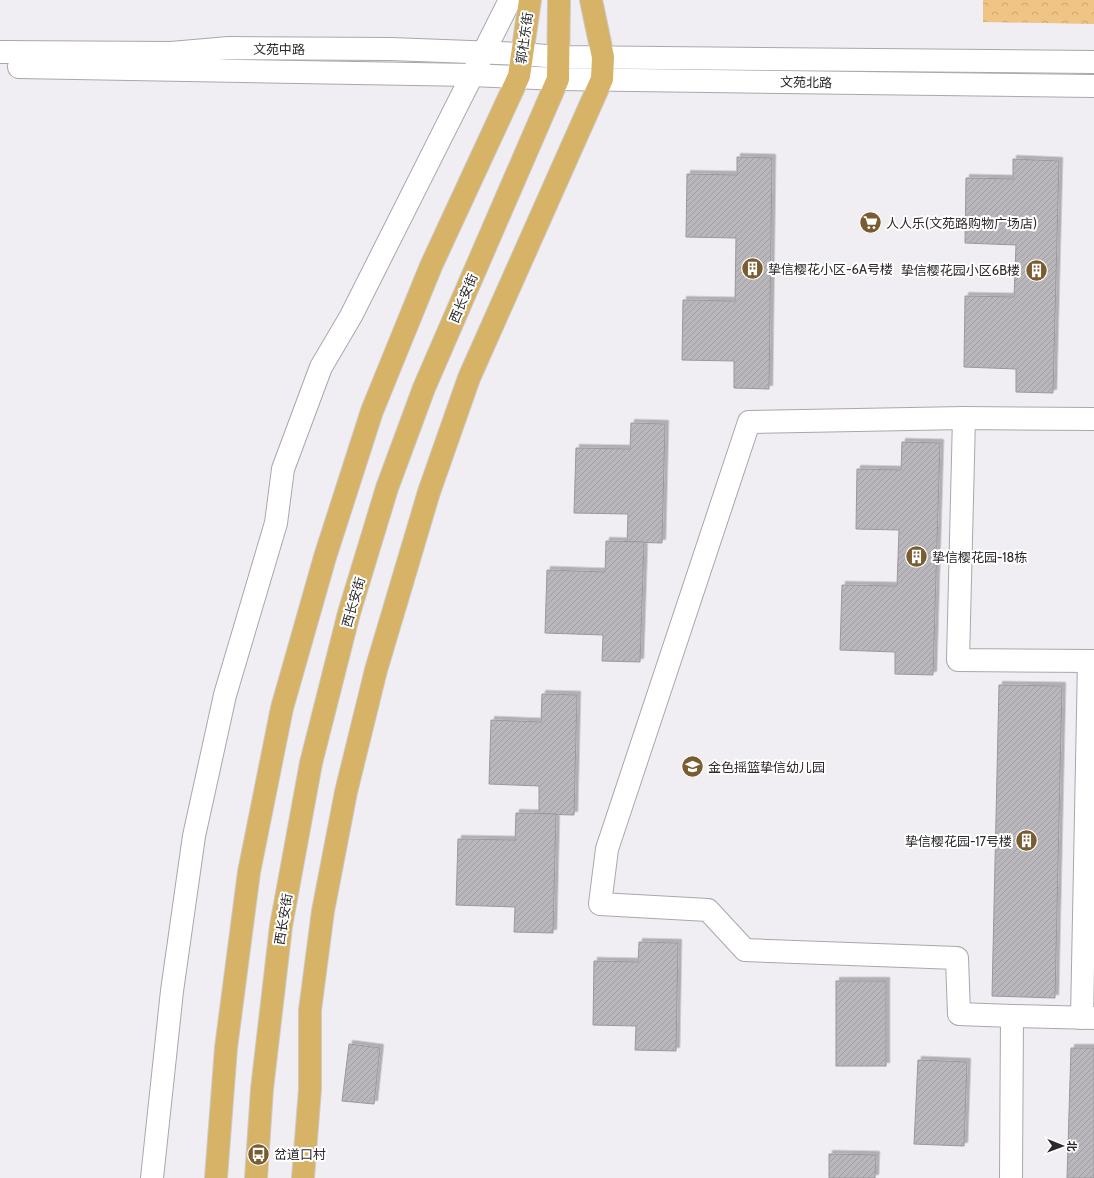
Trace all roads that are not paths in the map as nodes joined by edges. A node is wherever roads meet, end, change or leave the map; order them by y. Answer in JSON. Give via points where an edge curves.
{"nodes":[{"id":1,"x":510,"y":0,"type":"edge"},
{"id":2,"x":530,"y":0,"type":"edge"},
{"id":3,"x":559,"y":0,"type":"edge"},
{"id":4,"x":591,"y":0,"type":"edge"},
{"id":5,"x":0,"y":52,"type":"edge"},
{"id":6,"x":483,"y":52,"type":"junction"},
{"id":7,"x":522,"y":54,"type":"junction"},
{"id":8,"x":558,"y":57,"type":"junction"},
{"id":9,"x":603,"y":57,"type":"junction"},
{"id":10,"x":1094,"y":62,"type":"edge"},
{"id":11,"x":0,"y":66,"type":"edge"},
{"id":12,"x":472,"y":75,"type":"junction"},
{"id":13,"x":519,"y":76,"type":"junction"},
{"id":14,"x":558,"y":79,"type":"junction"},
{"id":15,"x":602,"y":79,"type":"junction"},
{"id":16,"x":1094,"y":86,"type":"edge"},
{"id":17,"x":964,"y":418,"type":"junction"},
{"id":18,"x":1094,"y":419,"type":"edge"},
{"id":19,"x":1092,"y":661,"type":"edge"},
{"id":20,"x":1012,"y":1016,"type":"junction"},
{"id":21,"x":1088,"y":1018,"type":"edge"},
{"id":22,"x":152,"y":1178,"type":"edge"},
{"id":23,"x":216,"y":1178,"type":"edge"},
{"id":24,"x":256,"y":1178,"type":"edge"},
{"id":25,"x":303,"y":1178,"type":"edge"},
{"id":26,"x":1011,"y":1178,"type":"edge"}],
"edges":[{"from":1,"to":6,"type":"street"},
{"from":2,"to":7,"type":"main road","name":"郭杜东街"},
{"from":3,"to":8,"type":"main road"},
{"from":4,"to":9,"type":"main road"},
{"from":5,"to":6,"type":"street","name":"文苑中路","via":[[171,53],[244,48]]},
{"from":6,"to":7,"type":"street","name":"文苑中路"},
{"from":6,"to":12,"type":"street"},
{"from":7,"to":8,"type":"street","name":"文苑中路"},
{"from":7,"to":13,"type":"main road","name":"郭杜东街"},
{"from":8,"to":9,"type":"street","name":"文苑北路"},
{"from":8,"to":14,"type":"main road","name":"西长安街"},
{"from":9,"to":10,"type":"street","name":"文苑北路"},
{"from":9,"to":15,"type":"main road"},
{"from":11,"to":12,"type":"street","name":"文苑中路"},
{"from":12,"to":13,"type":"street","name":"文苑中路"},
{"from":12,"to":22,"type":"street","via":[[350,316],[321,367],[283,469],[276,523],[225,695],[194,836],[172,990]]},
{"from":13,"to":14,"type":"street","name":"文苑北路"},
{"from":13,"to":23,"type":"main road","via":[[432,266],[372,412],[325,557],[282,708],[248,879],[226,1048]]},
{"from":14,"to":15,"type":"street","name":"文苑北路"},
{"from":14,"to":24,"type":"main road","name":"西长安街","via":[[424,388],[387,488],[349,613],[311,762],[281,926],[262,1089]]},
{"from":15,"to":16,"type":"street","name":"文苑北路"},
{"from":15,"to":25,"type":"main road","via":[[469,378],[429,492],[376,670],[346,792],[322,918],[310,1010],[310,1089]]},
{"from":17,"to":18,"type":"street"},
{"from":17,"to":19,"type":"street","via":[[958,660]]},
{"from":17,"to":20,"type":"street","via":[[749,422],[607,849],[600,904],[708,910],[745,950],[957,958],[959,1014]]},
{"from":19,"to":21,"type":"street"},
{"from":20,"to":21,"type":"street"},
{"from":20,"to":26,"type":"street"}]}
